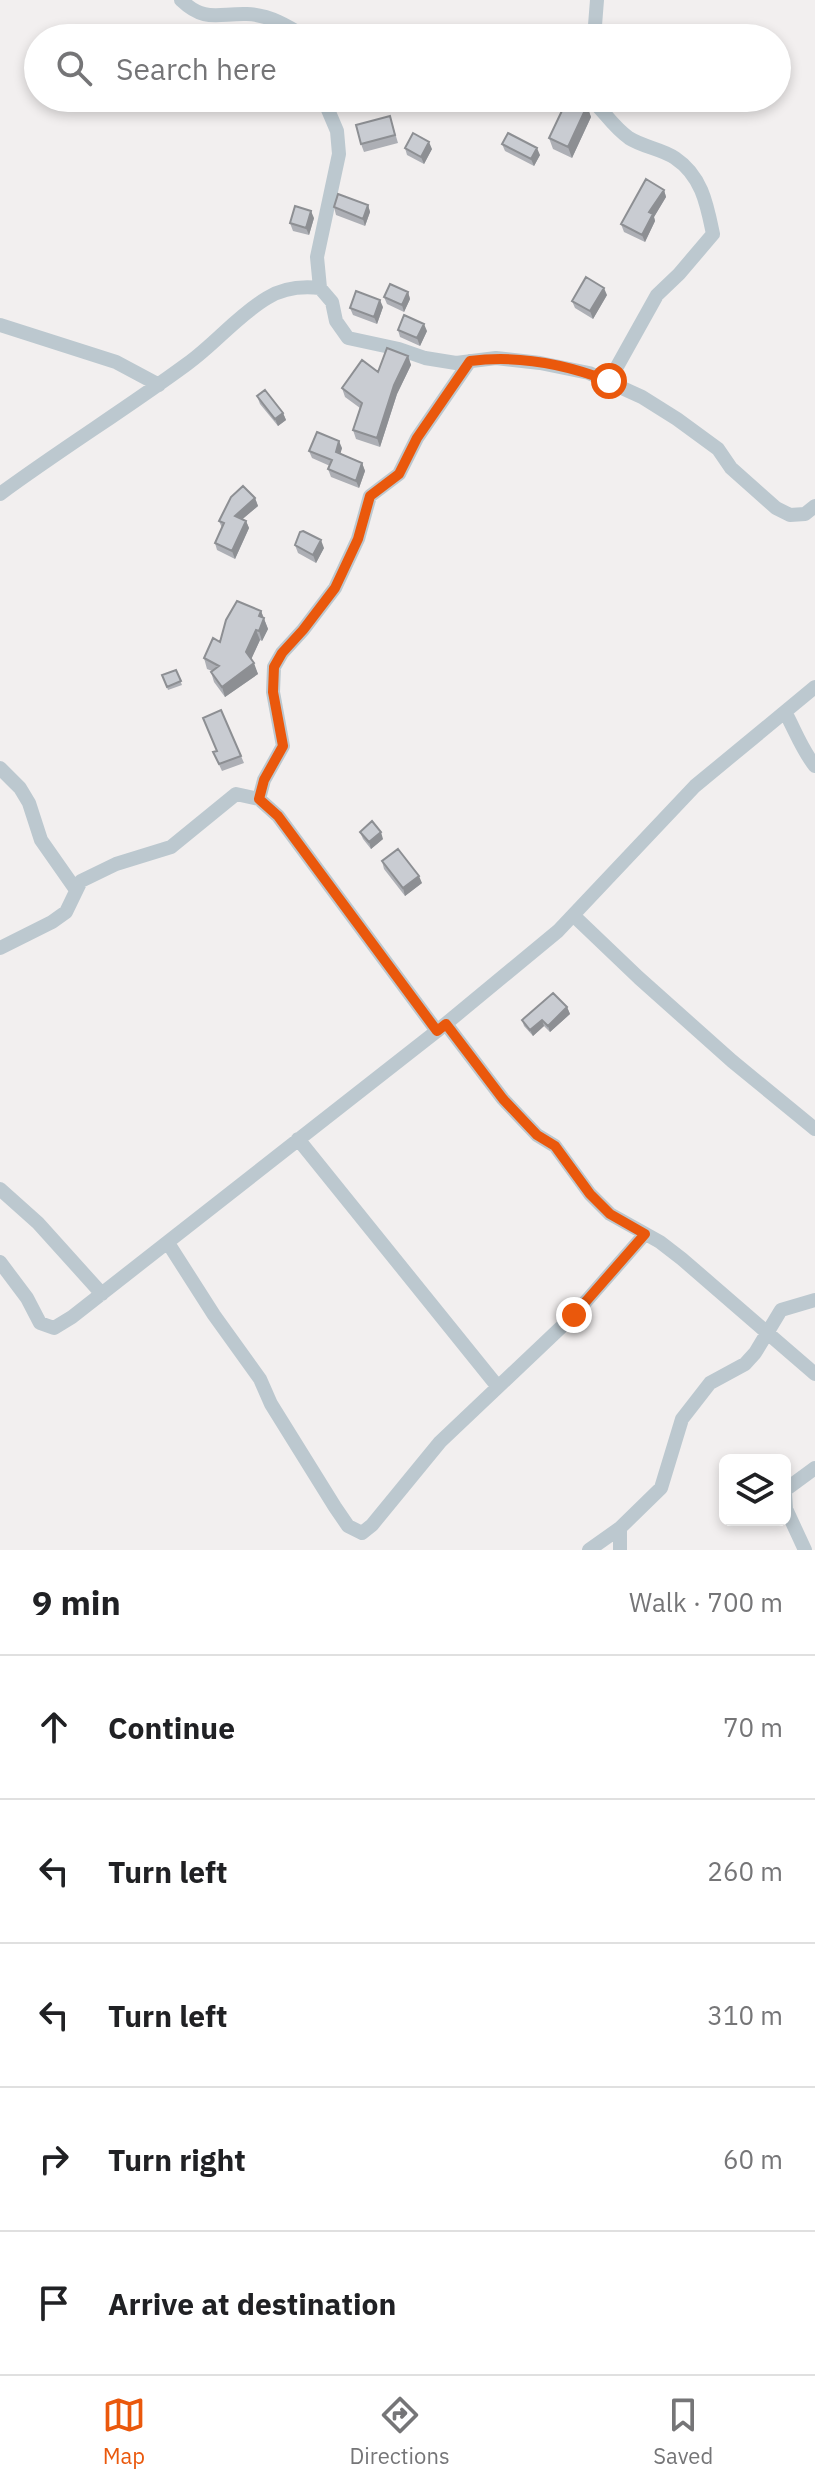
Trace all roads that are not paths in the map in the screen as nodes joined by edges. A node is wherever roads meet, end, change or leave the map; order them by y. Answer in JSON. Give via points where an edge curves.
{"nodes":[{"id":1,"x":181,"y":0,"type":"edge"},
{"id":2,"x":597,"y":0,"type":"edge"},
{"id":3,"x":286,"y":24,"type":"edge"},
{"id":4,"x":595,"y":24,"type":"edge"},
{"id":5,"x":329,"y":112,"type":"edge"},
{"id":6,"x":604,"y":112,"type":"edge"},
{"id":7,"x":320,"y":288,"type":"junction"},
{"id":8,"x":0,"y":325,"type":"edge"},
{"id":9,"x":470,"y":361,"type":"junction"},
{"id":10,"x":609,"y":381,"type":"junction"},
{"id":11,"x":159,"y":385,"type":"junction"},
{"id":12,"x":0,"y":494,"type":"edge"},
{"id":13,"x":815,"y":506,"type":"edge"},
{"id":14,"x":815,"y":687,"type":"edge"},
{"id":15,"x":785,"y":712,"type":"junction"},
{"id":16,"x":815,"y":766,"type":"edge"},
{"id":17,"x":0,"y":768,"type":"edge"},
{"id":18,"x":259,"y":799,"type":"junction"},
{"id":19,"x":76,"y":890,"type":"junction"},
{"id":20,"x":573,"y":915,"type":"junction"},
{"id":21,"x":0,"y":948,"type":"edge"},
{"id":22,"x":442,"y":1027,"type":"junction"},
{"id":23,"x":815,"y":1129,"type":"edge"},
{"id":24,"x":298,"y":1139,"type":"junction"},
{"id":25,"x":0,"y":1189,"type":"edge"},
{"id":26,"x":645,"y":1234,"type":"junction"},
{"id":27,"x":168,"y":1243,"type":"junction"},
{"id":28,"x":0,"y":1262,"type":"edge"},
{"id":29,"x":102,"y":1294,"type":"junction"},
{"id":30,"x":815,"y":1300,"type":"edge"},
{"id":31,"x":768,"y":1334,"type":"junction"},
{"id":32,"x":815,"y":1374,"type":"edge"},
{"id":33,"x":498,"y":1387,"type":"junction"},
{"id":34,"x":815,"y":1468,"type":"edge"},
{"id":35,"x":791,"y":1486,"type":"edge"},
{"id":36,"x":791,"y":1520,"type":"edge"},
{"id":37,"x":620,"y":1528,"type":"junction"},
{"id":38,"x":589,"y":1550,"type":"edge"},
{"id":39,"x":620,"y":1550,"type":"edge"},
{"id":40,"x":805,"y":1550,"type":"edge"}],
"edges":[{"from":1,"to":3,"type":"street","via":[[193,12],[213,17],[248,14]]},
{"from":2,"to":4,"type":"street"},
{"from":5,"to":7,"type":"street","via":[[339,154],[317,257]]},
{"from":6,"to":10,"type":"street","via":[[613,126],[675,158],[700,183],[713,234],[657,295]]},
{"from":7,"to":9,"type":"street","via":[[348,338],[425,358]]},
{"from":7,"to":11,"type":"street","via":[[302,286],[270,296]]},
{"from":8,"to":11,"type":"street","via":[[116,362]]},
{"from":9,"to":10,"type":"street","via":[[540,363]]},
{"from":9,"to":18,"type":"street","via":[[399,474],[370,496],[358,539],[335,588],[274,667],[283,746]]},
{"from":10,"to":13,"type":"street","via":[[718,449],[731,468],[776,508],[790,515],[805,514]]},
{"from":11,"to":12,"type":"street"},
{"from":14,"to":15,"type":"street"},
{"from":15,"to":16,"type":"street"},
{"from":15,"to":20,"type":"street","via":[[695,786]]},
{"from":17,"to":19,"type":"street","via":[[20,788],[41,840]]},
{"from":18,"to":19,"type":"street","via":[[236,794],[171,847],[116,864],[81,881]]},
{"from":18,"to":22,"type":"street","via":[[278,816]]},
{"from":19,"to":21,"type":"street","via":[[66,912]]},
{"from":20,"to":22,"type":"street"},
{"from":20,"to":23,"type":"street","via":[[732,1061]]},
{"from":22,"to":24,"type":"street"},
{"from":22,"to":26,"type":"street","via":[[537,1135],[555,1146],[590,1194],[610,1214]]},
{"from":24,"to":27,"type":"street"},
{"from":24,"to":33,"type":"street"},
{"from":25,"to":29,"type":"street"},
{"from":26,"to":31,"type":"street"},
{"from":26,"to":33,"type":"street","via":[[574,1315]]},
{"from":27,"to":29,"type":"street"},
{"from":27,"to":33,"type":"street","via":[[260,1379],[335,1507],[348,1526],[362,1533],[440,1442]]},
{"from":28,"to":29,"type":"street","via":[[40,1323],[54,1328]]},
{"from":30,"to":31,"type":"street","via":[[781,1310]]},
{"from":31,"to":32,"type":"street"},
{"from":31,"to":37,"type":"street","via":[[745,1364],[710,1383],[697,1398],[682,1419],[661,1488]]},
{"from":34,"to":35,"type":"street"},
{"from":36,"to":40,"type":"street"},
{"from":37,"to":38,"type":"street"},
{"from":37,"to":39,"type":"street"}]}
